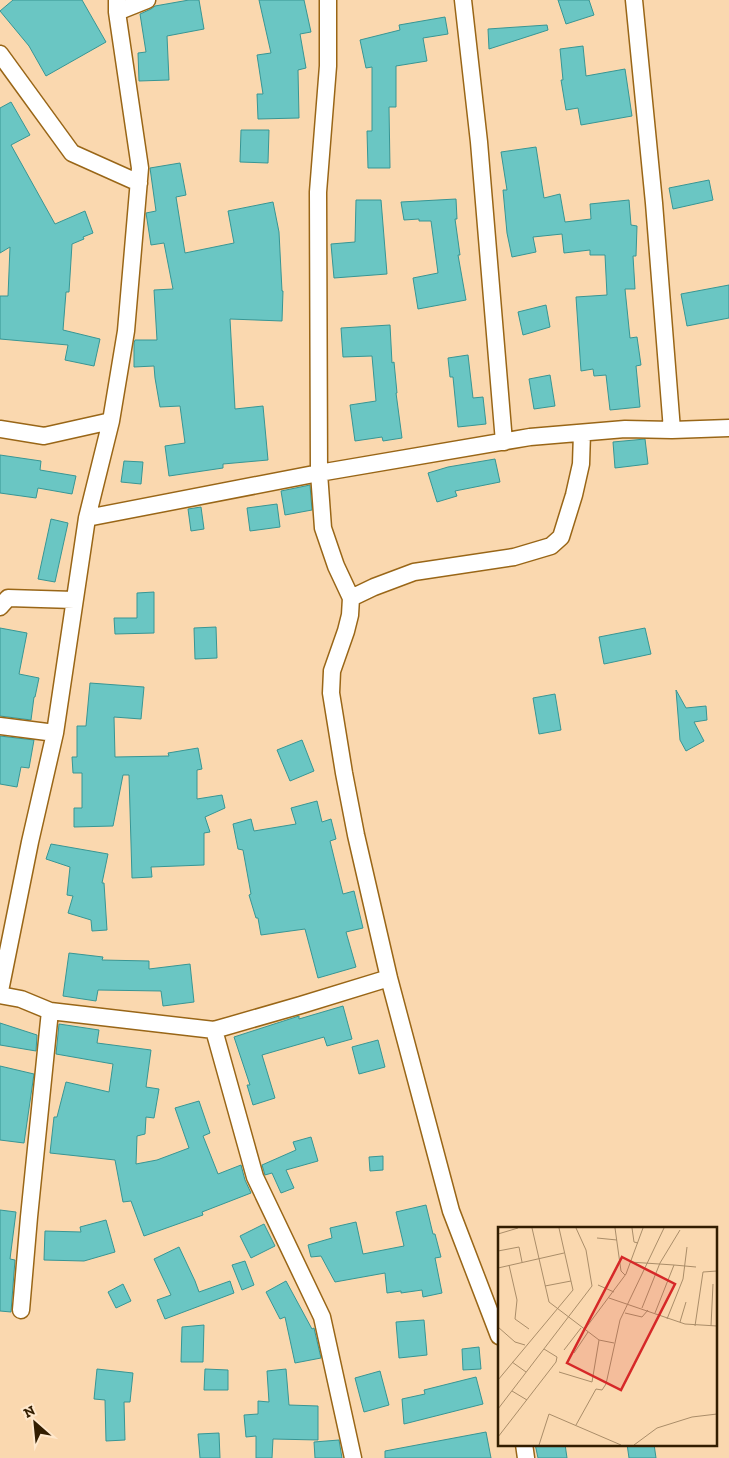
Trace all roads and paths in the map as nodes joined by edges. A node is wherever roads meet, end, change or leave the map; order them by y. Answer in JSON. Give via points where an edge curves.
{"nodes":[{"id":1,"x":147,"y":0,"type":"edge"},
{"id":2,"x":328,"y":0,"type":"edge"},
{"id":3,"x":463,"y":0,"type":"edge"},
{"id":4,"x":634,"y":0,"type":"edge"},
{"id":5,"x":117,"y":6,"type":"edge"},
{"id":6,"x":0,"y":54,"type":"edge"},
{"id":7,"x":139,"y":183,"type":"junction"},
{"id":8,"x":111,"y":421,"type":"junction"},
{"id":9,"x":729,"y":428,"type":"edge"},
{"id":10,"x":0,"y":430,"type":"edge"},
{"id":11,"x":672,"y":430,"type":"junction"},
{"id":12,"x":582,"y":433,"type":"junction"},
{"id":13,"x":504,"y":442,"type":"junction"},
{"id":14,"x":319,"y":473,"type":"junction"},
{"id":15,"x":87,"y":518,"type":"junction"},
{"id":16,"x":351,"y":598,"type":"junction"},
{"id":17,"x":74,"y":600,"type":"junction"},
{"id":18,"x":0,"y":607,"type":"edge"},
{"id":19,"x":0,"y":726,"type":"edge"},
{"id":20,"x":55,"y":732,"type":"junction"},
{"id":21,"x":390,"y":978,"type":"junction"},
{"id":22,"x":0,"y":991,"type":"edge"},
{"id":23,"x":0,"y":995,"type":"edge"},
{"id":24,"x":50,"y":1011,"type":"junction"},
{"id":25,"x":214,"y":1030,"type":"junction"},
{"id":26,"x":21,"y":1310,"type":"dead end"},
{"id":27,"x":498,"y":1333,"type":"edge"},
{"id":28,"x":353,"y":1458,"type":"edge"}],
"edges":[{"from":1,"to":5,"type":"street"},
{"from":2,"to":14,"type":"street","via":[[328,66],[318,192]]},
{"from":3,"to":13,"type":"street","via":[[479,142]]},
{"from":4,"to":11,"type":"street"},
{"from":5,"to":7,"type":"street","via":[[140,168]]},
{"from":6,"to":7,"type":"street","via":[[72,153]]},
{"from":7,"to":8,"type":"street","via":[[126,331]]},
{"from":8,"to":10,"type":"street","via":[[44,436]]},
{"from":8,"to":15,"type":"street"},
{"from":9,"to":11,"type":"street"},
{"from":11,"to":12,"type":"street","via":[[625,429]]},
{"from":12,"to":13,"type":"street"},
{"from":12,"to":16,"type":"street","via":[[581,464],[574,495],[561,537],[556,543],[514,556],[414,572]]},
{"from":13,"to":14,"type":"street"},
{"from":14,"to":15,"type":"street"},
{"from":14,"to":16,"type":"street","via":[[323,528]]},
{"from":15,"to":17,"type":"street"},
{"from":16,"to":21,"type":"street","via":[[346,631],[332,671],[331,693],[356,835]]},
{"from":17,"to":18,"type":"street","via":[[8,598]]},
{"from":17,"to":20,"type":"street"},
{"from":19,"to":20,"type":"street"},
{"from":20,"to":22,"type":"street"},
{"from":21,"to":25,"type":"street"},
{"from":21,"to":27,"type":"street","via":[[449,1205]]},
{"from":23,"to":24,"type":"street","via":[[21,999]]},
{"from":24,"to":25,"type":"street"},
{"from":24,"to":26,"type":"street"},
{"from":25,"to":28,"type":"street","via":[[254,1177],[322,1316]]}]}
